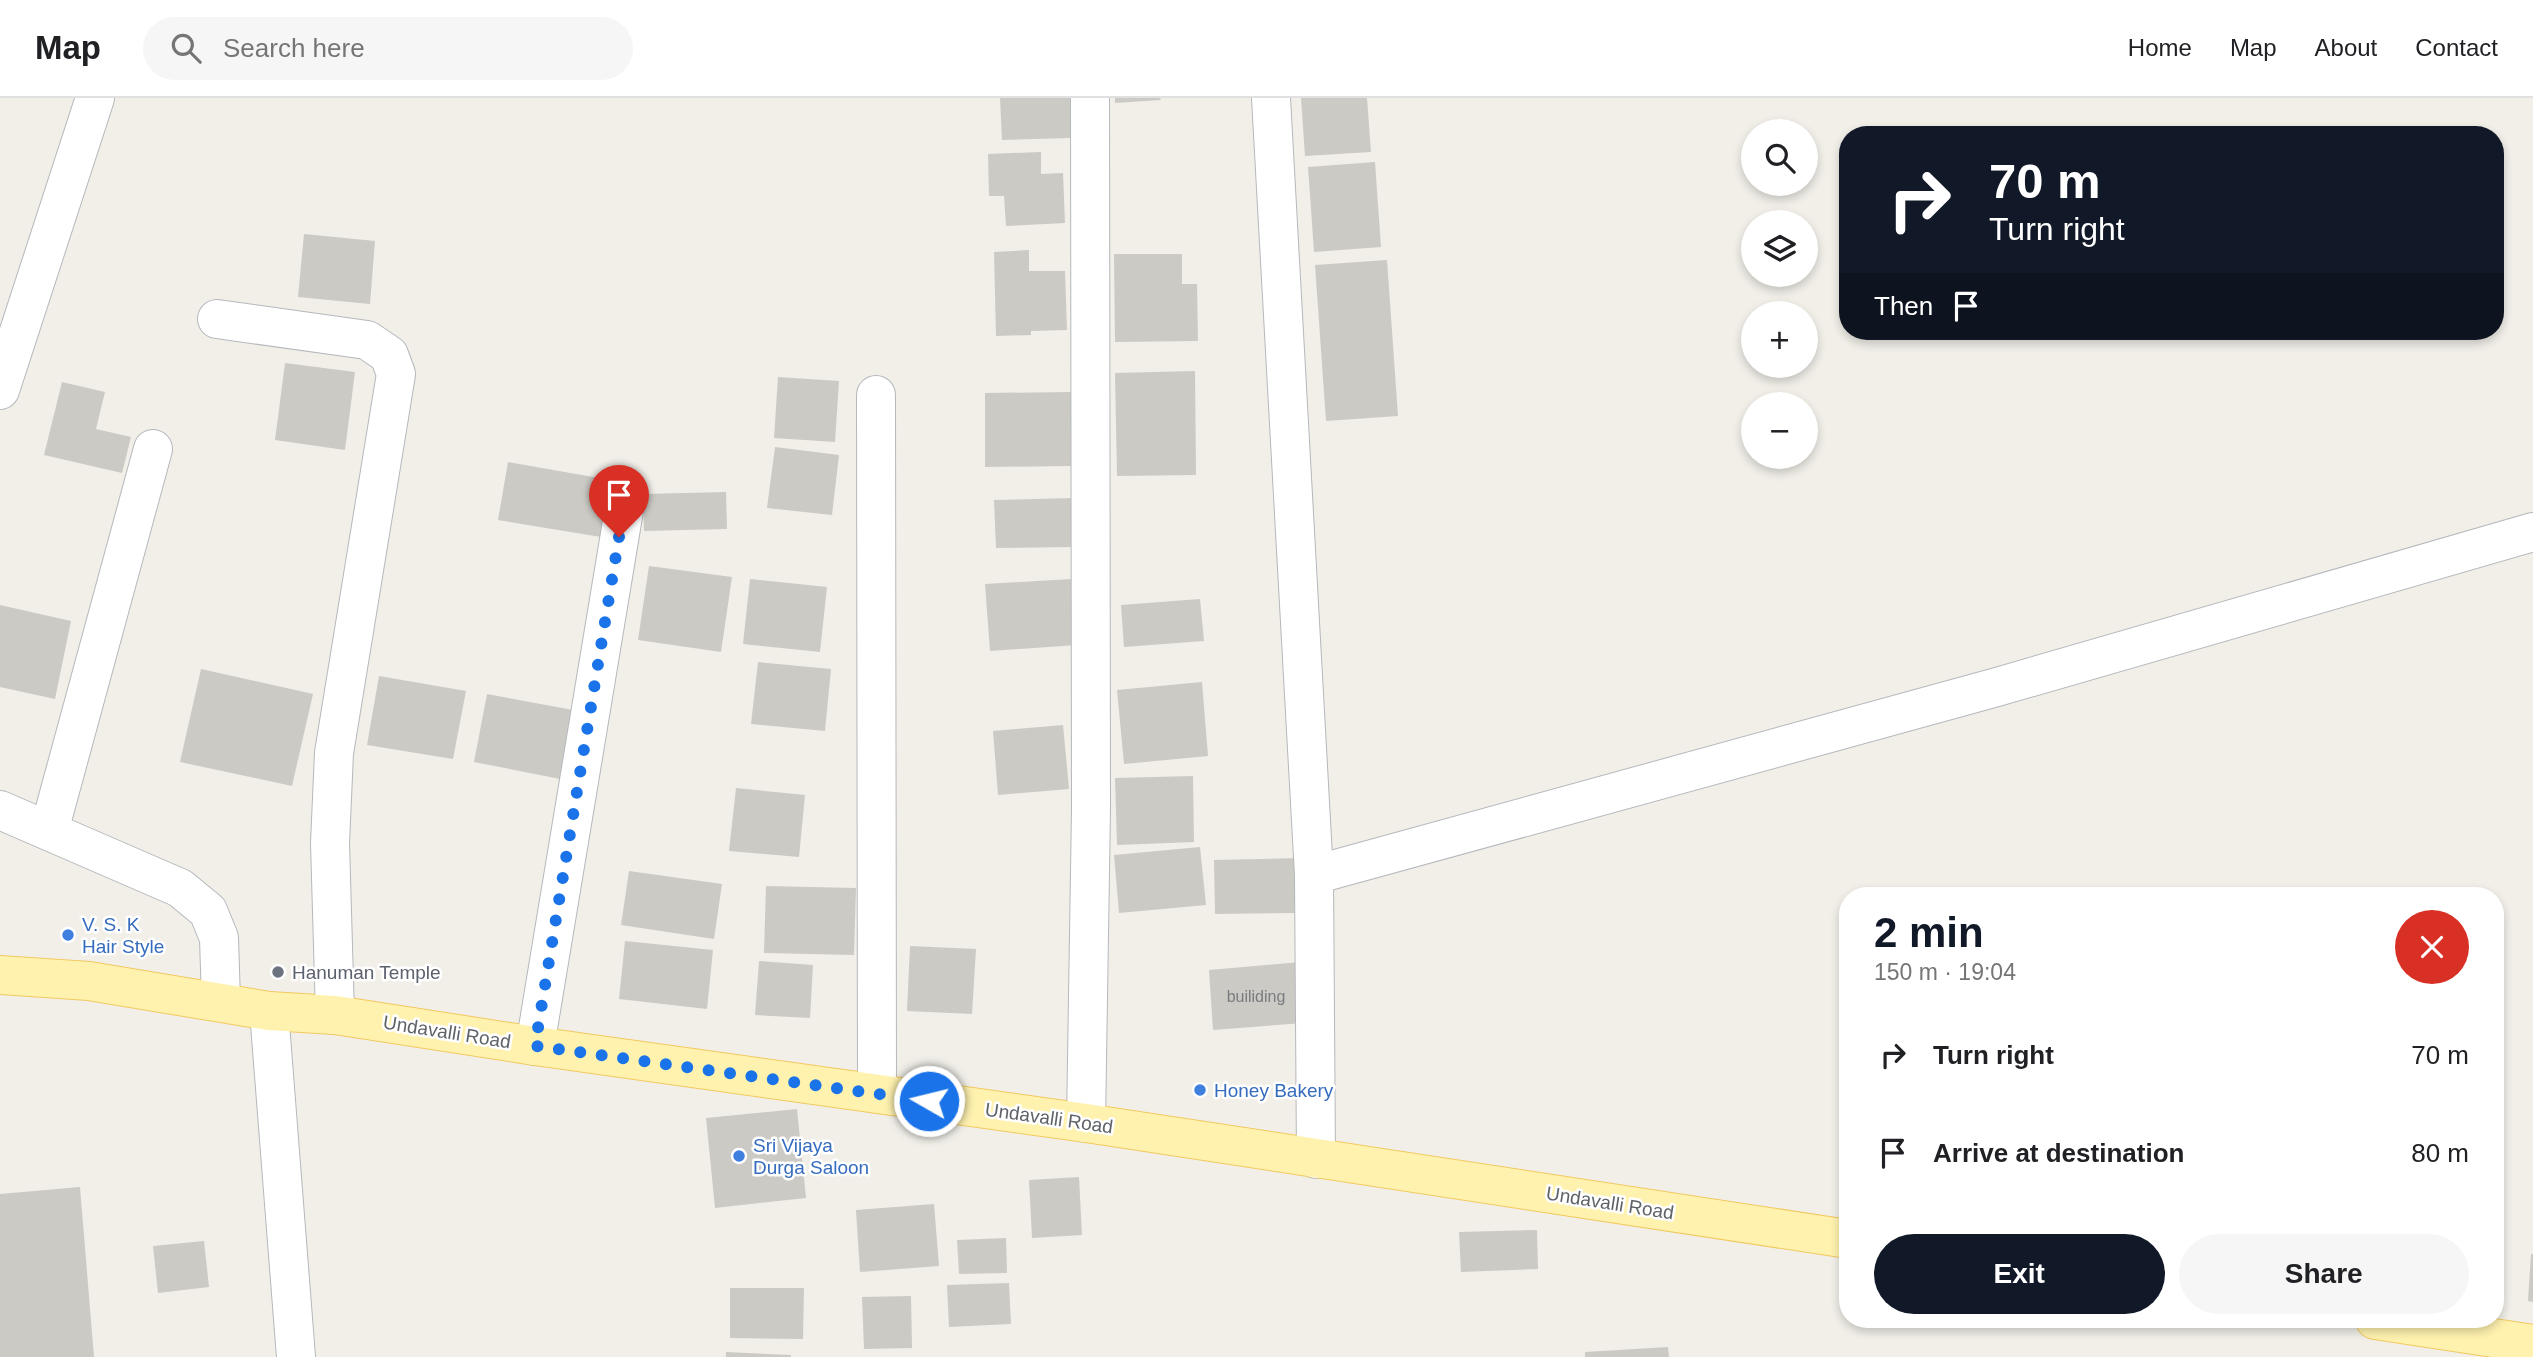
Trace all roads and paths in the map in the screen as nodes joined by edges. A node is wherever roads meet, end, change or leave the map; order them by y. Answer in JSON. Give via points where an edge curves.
{"nodes":[{"id":1,"x":95,"y":98,"type":"edge"},
{"id":2,"x":1090,"y":98,"type":"edge"},
{"id":3,"x":1271,"y":98,"type":"edge"},
{"id":4,"x":217,"y":319,"type":"dead end"},
{"id":5,"x":0,"y":390,"type":"edge"},
{"id":6,"x":876,"y":395,"type":"dead end"},
{"id":7,"x":153,"y":449,"type":"dead end"},
{"id":8,"x":624,"y":510,"type":"dead end"},
{"id":9,"x":2533,"y":531,"type":"edge"},
{"id":10,"x":0,"y":810,"type":"edge"},
{"id":11,"x":49,"y":831,"type":"junction"},
{"id":12,"x":1314,"y":875,"type":"junction"},
{"id":13,"x":0,"y":975,"type":"edge"},
{"id":14,"x":221,"y":1001,"type":"junction"},
{"id":15,"x":269,"y":1010,"type":"junction"},
{"id":16,"x":335,"y":1015,"type":"junction"},
{"id":17,"x":535,"y":1046,"type":"junction"},
{"id":18,"x":877,"y":1093,"type":"junction"},
{"id":19,"x":1086,"y":1123,"type":"junction"},
{"id":20,"x":1315,"y":1158,"type":"junction"},
{"id":21,"x":1839,"y":1238,"type":"edge"},
{"id":22,"x":2430,"y":1328,"type":"edge"},
{"id":23,"x":2533,"y":1343,"type":"edge"},
{"id":24,"x":296,"y":1357,"type":"edge"}],
"edges":[{"from":1,"to":5,"type":"street"},
{"from":2,"to":19,"type":"street","via":[[1091,808]]},
{"from":3,"to":12,"type":"street"},
{"from":4,"to":16,"type":"street","via":[[367,340],[388,355],[396,374],[334,753],[330,843]]},
{"from":6,"to":18,"type":"street"},
{"from":7,"to":11,"type":"street"},
{"from":8,"to":17,"type":"street"},
{"from":9,"to":12,"type":"street","via":[[1997,687]]},
{"from":10,"to":11,"type":"street"},
{"from":11,"to":14,"type":"street","via":[[180,888],[208,911],[219,938]]},
{"from":12,"to":20,"type":"street"},
{"from":13,"to":14,"type":"main road","name":"Undavalli Road","via":[[89,981]]},
{"from":14,"to":15,"type":"main road","name":"Undavalli Road"},
{"from":15,"to":16,"type":"main road","name":"Undavalli Road"},
{"from":15,"to":24,"type":"street"},
{"from":16,"to":17,"type":"main road","name":"Undavalli Road"},
{"from":17,"to":18,"type":"main road","name":"Undavalli Road"},
{"from":18,"to":19,"type":"main road","name":"Undavalli Road"},
{"from":19,"to":20,"type":"main road","name":"Undavalli Road"},
{"from":20,"to":21,"type":"main road","name":"Undavalli Road"},
{"from":22,"to":23,"type":"main road"}]}
